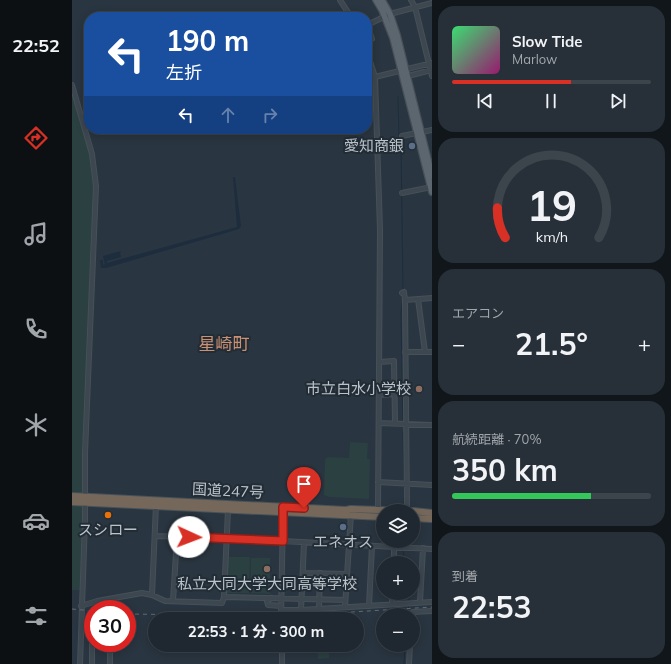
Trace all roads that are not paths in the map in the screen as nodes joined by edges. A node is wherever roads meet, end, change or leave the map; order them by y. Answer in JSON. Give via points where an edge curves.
{"nodes":[{"id":1,"x":340,"y":0,"type":"edge"},
{"id":2,"x":376,"y":0,"type":"edge"},
{"id":3,"x":382,"y":0,"type":"edge"},
{"id":4,"x":411,"y":0,"type":"edge"},
{"id":5,"x":432,"y":3,"type":"edge"},
{"id":6,"x":415,"y":7,"type":"junction"},
{"id":7,"x":348,"y":12,"type":"edge"},
{"id":8,"x":387,"y":15,"type":"junction"},
{"id":9,"x":372,"y":22,"type":"edge"},
{"id":10,"x":430,"y":63,"type":"edge"},
{"id":11,"x":372,"y":67,"type":"edge"},
{"id":12,"x":403,"y":69,"type":"junction"},
{"id":13,"x":431,"y":70,"type":"edge"},
{"id":14,"x":375,"y":76,"type":"junction"},
{"id":15,"x":408,"y":76,"type":"junction"},
{"id":16,"x":432,"y":76,"type":"edge"},
{"id":17,"x":72,"y":85,"type":"edge"},
{"id":18,"x":84,"y":126,"type":"edge"},
{"id":19,"x":432,"y":130,"type":"edge"},
{"id":20,"x":419,"y":132,"type":"junction"},
{"id":21,"x":86,"y":134,"type":"edge"},
{"id":22,"x":402,"y":136,"type":"dead end"},
{"id":23,"x":432,"y":176,"type":"edge"},
{"id":24,"x":432,"y":189,"type":"edge"},
{"id":25,"x":402,"y":193,"type":"dead end"},
{"id":26,"x":403,"y":293,"type":"dead end"},
{"id":27,"x":432,"y":298,"type":"edge"},
{"id":28,"x":418,"y":299,"type":"junction"},
{"id":29,"x":405,"y":300,"type":"junction"},
{"id":30,"x":405,"y":352,"type":"junction"},
{"id":31,"x":425,"y":352,"type":"junction"},
{"id":32,"x":432,"y":352,"type":"edge"},
{"id":33,"x":379,"y":362,"type":"junction"},
{"id":34,"x":394,"y":394,"type":"junction"},
{"id":35,"x":379,"y":395,"type":"junction"},
{"id":36,"x":380,"y":423,"type":"junction"},
{"id":37,"x":395,"y":423,"type":"junction"},
{"id":38,"x":405,"y":423,"type":"junction"},
{"id":39,"x":432,"y":425,"type":"edge"},
{"id":40,"x":378,"y":482,"type":"junction"},
{"id":41,"x":407,"y":484,"type":"junction"},
{"id":42,"x":432,"y":485,"type":"edge"},
{"id":43,"x":72,"y":496,"type":"edge"},
{"id":44,"x":85,"y":500,"type":"junction"},
{"id":45,"x":72,"y":502,"type":"edge"},
{"id":46,"x":156,"y":503,"type":"junction"},
{"id":47,"x":378,"y":504,"type":"edge"},
{"id":48,"x":406,"y":504,"type":"edge"},
{"id":49,"x":351,"y":509,"type":"junction"},
{"id":50,"x":228,"y":510,"type":"junction"},
{"id":51,"x":283,"y":510,"type":"junction"},
{"id":52,"x":376,"y":510,"type":"edge"},
{"id":53,"x":420,"y":512,"type":"edge"},
{"id":54,"x":432,"y":513,"type":"edge"},
{"id":55,"x":350,"y":516,"type":"junction"},
{"id":56,"x":376,"y":517,"type":"edge"},
{"id":57,"x":420,"y":518,"type":"edge"},
{"id":58,"x":432,"y":519,"type":"edge"},
{"id":59,"x":155,"y":536,"type":"junction"},
{"id":60,"x":176,"y":537,"type":"junction"},
{"id":61,"x":227,"y":538,"type":"junction"},
{"id":62,"x":283,"y":541,"type":"junction"},
{"id":63,"x":304,"y":543,"type":"junction"},
{"id":64,"x":348,"y":545,"type":"junction"},
{"id":65,"x":372,"y":546,"type":"junction"},
{"id":66,"x":376,"y":546,"type":"edge"},
{"id":67,"x":420,"y":548,"type":"edge"},
{"id":68,"x":423,"y":548,"type":"junction"},
{"id":69,"x":432,"y":549,"type":"edge"},
{"id":70,"x":303,"y":573,"type":"junction"},
{"id":71,"x":320,"y":573,"type":"junction"},
{"id":72,"x":347,"y":574,"type":"junction"},
{"id":73,"x":152,"y":595,"type":"junction"},
{"id":74,"x":224,"y":597,"type":"junction"},
{"id":75,"x":272,"y":598,"type":"junction"},
{"id":76,"x":281,"y":598,"type":"junction"},
{"id":77,"x":302,"y":598,"type":"junction"},
{"id":78,"x":320,"y":599,"type":"junction"},
{"id":79,"x":345,"y":600,"type":"junction"},
{"id":80,"x":392,"y":600,"type":"edge"},
{"id":81,"x":173,"y":601,"type":"junction"},
{"id":82,"x":420,"y":602,"type":"junction"},
{"id":83,"x":432,"y":602,"type":"edge"},
{"id":84,"x":392,"y":604,"type":"junction"},
{"id":85,"x":82,"y":606,"type":"junction"},
{"id":86,"x":369,"y":606,"type":"junction"},
{"id":87,"x":345,"y":607,"type":"junction"},
{"id":88,"x":281,"y":608,"type":"junction"},
{"id":89,"x":319,"y":609,"type":"junction"},
{"id":90,"x":301,"y":610,"type":"junction"},
{"id":91,"x":432,"y":611,"type":"edge"},
{"id":92,"x":281,"y":612,"type":"edge"},
{"id":93,"x":420,"y":612,"type":"edge"},
{"id":94,"x":81,"y":627,"type":"joint"},
{"id":95,"x":92,"y":652,"type":"edge"},
{"id":96,"x":110,"y":652,"type":"edge"},
{"id":97,"x":282,"y":652,"type":"edge"},
{"id":98,"x":410,"y":652,"type":"edge"},
{"id":99,"x":80,"y":664,"type":"edge"},
{"id":100,"x":92,"y":664,"type":"edge"},
{"id":101,"x":110,"y":664,"type":"edge"},
{"id":102,"x":282,"y":664,"type":"edge"},
{"id":103,"x":409,"y":664,"type":"edge"}],
"edges":[{"from":1,"to":7,"type":"street"},
{"from":2,"to":8,"type":"main road"},
{"from":3,"to":8,"type":"main road"},
{"from":4,"to":6,"type":"street"},
{"from":5,"to":6,"type":"street"},
{"from":6,"to":8,"type":"street"},
{"from":6,"to":10,"type":"street"},
{"from":8,"to":9,"type":"street"},
{"from":8,"to":12,"type":"main road","via":[[397,35]]},
{"from":10,"to":12,"type":"street"},
{"from":10,"to":13,"type":"street"},
{"from":11,"to":14,"type":"street"},
{"from":12,"to":14,"type":"street"},
{"from":12,"to":15,"type":"main road"},
{"from":12,"to":20,"type":"main road"},
{"from":13,"to":15,"type":"street"},
{"from":13,"to":16,"type":"street"},
{"from":14,"to":33,"type":"street","via":[[380,230]]},
{"from":15,"to":20,"type":"main road"},
{"from":17,"to":18,"type":"street"},
{"from":19,"to":20,"type":"street"},
{"from":20,"to":22,"type":"street"},
{"from":20,"to":23,"type":"main road"},
{"from":20,"to":24,"type":"main road"},
{"from":21,"to":44,"type":"street","via":[[96,186]]},
{"from":24,"to":25,"type":"street"},
{"from":26,"to":29,"type":"street"},
{"from":27,"to":28,"type":"street"},
{"from":28,"to":29,"type":"street"},
{"from":28,"to":31,"type":"street"},
{"from":29,"to":30,"type":"street"},
{"from":30,"to":31,"type":"street"},
{"from":30,"to":38,"type":"street"},
{"from":31,"to":32,"type":"street"},
{"from":33,"to":34,"type":"street","via":[[394,361]]},
{"from":33,"to":35,"type":"street"},
{"from":34,"to":35,"type":"street"},
{"from":34,"to":37,"type":"street"},
{"from":35,"to":36,"type":"street"},
{"from":36,"to":37,"type":"street"},
{"from":36,"to":40,"type":"street"},
{"from":37,"to":38,"type":"street"},
{"from":38,"to":39,"type":"street"},
{"from":38,"to":41,"type":"street"},
{"from":40,"to":41,"type":"street"},
{"from":40,"to":47,"type":"street"},
{"from":41,"to":42,"type":"street"},
{"from":41,"to":48,"type":"street"},
{"from":43,"to":44,"type":"highway","name":"国道247号"},
{"from":44,"to":45,"type":"highway","name":"国道247号"},
{"from":44,"to":46,"type":"highway","name":"国道247号"},
{"from":44,"to":85,"type":"street"},
{"from":46,"to":50,"type":"highway","name":"国道247号"},
{"from":46,"to":51,"type":"highway","name":"国道247号"},
{"from":46,"to":59,"type":"street"},
{"from":49,"to":51,"type":"highway","name":"国道247号"},
{"from":49,"to":52,"type":"highway","name":"国道247号"},
{"from":49,"to":55,"type":"street"},
{"from":50,"to":51,"type":"highway","name":"国道247号"},
{"from":50,"to":61,"type":"street"},
{"from":51,"to":55,"type":"highway","name":"国道247号"},
{"from":51,"to":62,"type":"street"},
{"from":53,"to":54,"type":"highway"},
{"from":55,"to":56,"type":"highway","name":"国道247号"},
{"from":55,"to":64,"type":"street"},
{"from":57,"to":58,"type":"highway"},
{"from":59,"to":60,"type":"street"},
{"from":59,"to":73,"type":"street"},
{"from":60,"to":61,"type":"street"},
{"from":60,"to":81,"type":"street"},
{"from":61,"to":62,"type":"street"},
{"from":61,"to":74,"type":"street"},
{"from":62,"to":63,"type":"street"},
{"from":62,"to":76,"type":"street"},
{"from":63,"to":64,"type":"street"},
{"from":63,"to":70,"type":"street"},
{"from":64,"to":65,"type":"street"},
{"from":64,"to":72,"type":"street"},
{"from":65,"to":66,"type":"street"},
{"from":65,"to":86,"type":"street"},
{"from":67,"to":68,"type":"street"},
{"from":68,"to":69,"type":"street"},
{"from":68,"to":82,"type":"street"},
{"from":70,"to":71,"type":"street"},
{"from":70,"to":77,"type":"street"},
{"from":71,"to":72,"type":"street"},
{"from":71,"to":78,"type":"street"},
{"from":72,"to":79,"type":"street"},
{"from":73,"to":81,"type":"street","via":[[165,601]]},
{"from":73,"to":85,"type":"street","via":[[142,593]]},
{"from":74,"to":75,"type":"street"},
{"from":74,"to":81,"type":"street","via":[[222,603]]},
{"from":75,"to":76,"type":"street"},
{"from":75,"to":88,"type":"street","via":[[267,601],[268,605]]},
{"from":76,"to":77,"type":"street"},
{"from":76,"to":88,"type":"street"},
{"from":77,"to":78,"type":"street"},
{"from":77,"to":90,"type":"street"},
{"from":78,"to":79,"type":"street"},
{"from":78,"to":89,"type":"street"},
{"from":79,"to":87,"type":"street"},
{"from":80,"to":84,"type":"street"},
{"from":82,"to":83,"type":"street"},
{"from":82,"to":84,"type":"street"},
{"from":84,"to":86,"type":"street"},
{"from":85,"to":94,"type":"street"},
{"from":86,"to":87,"type":"street"},
{"from":87,"to":89,"type":"street"},
{"from":88,"to":90,"type":"street"},
{"from":88,"to":92,"type":"street"},
{"from":89,"to":90,"type":"street"},
{"from":91,"to":93,"type":"street"},
{"from":94,"to":99,"type":"street"},
{"from":95,"to":100,"type":"street"},
{"from":96,"to":101,"type":"street"},
{"from":97,"to":102,"type":"street"},
{"from":98,"to":103,"type":"street"}]}
